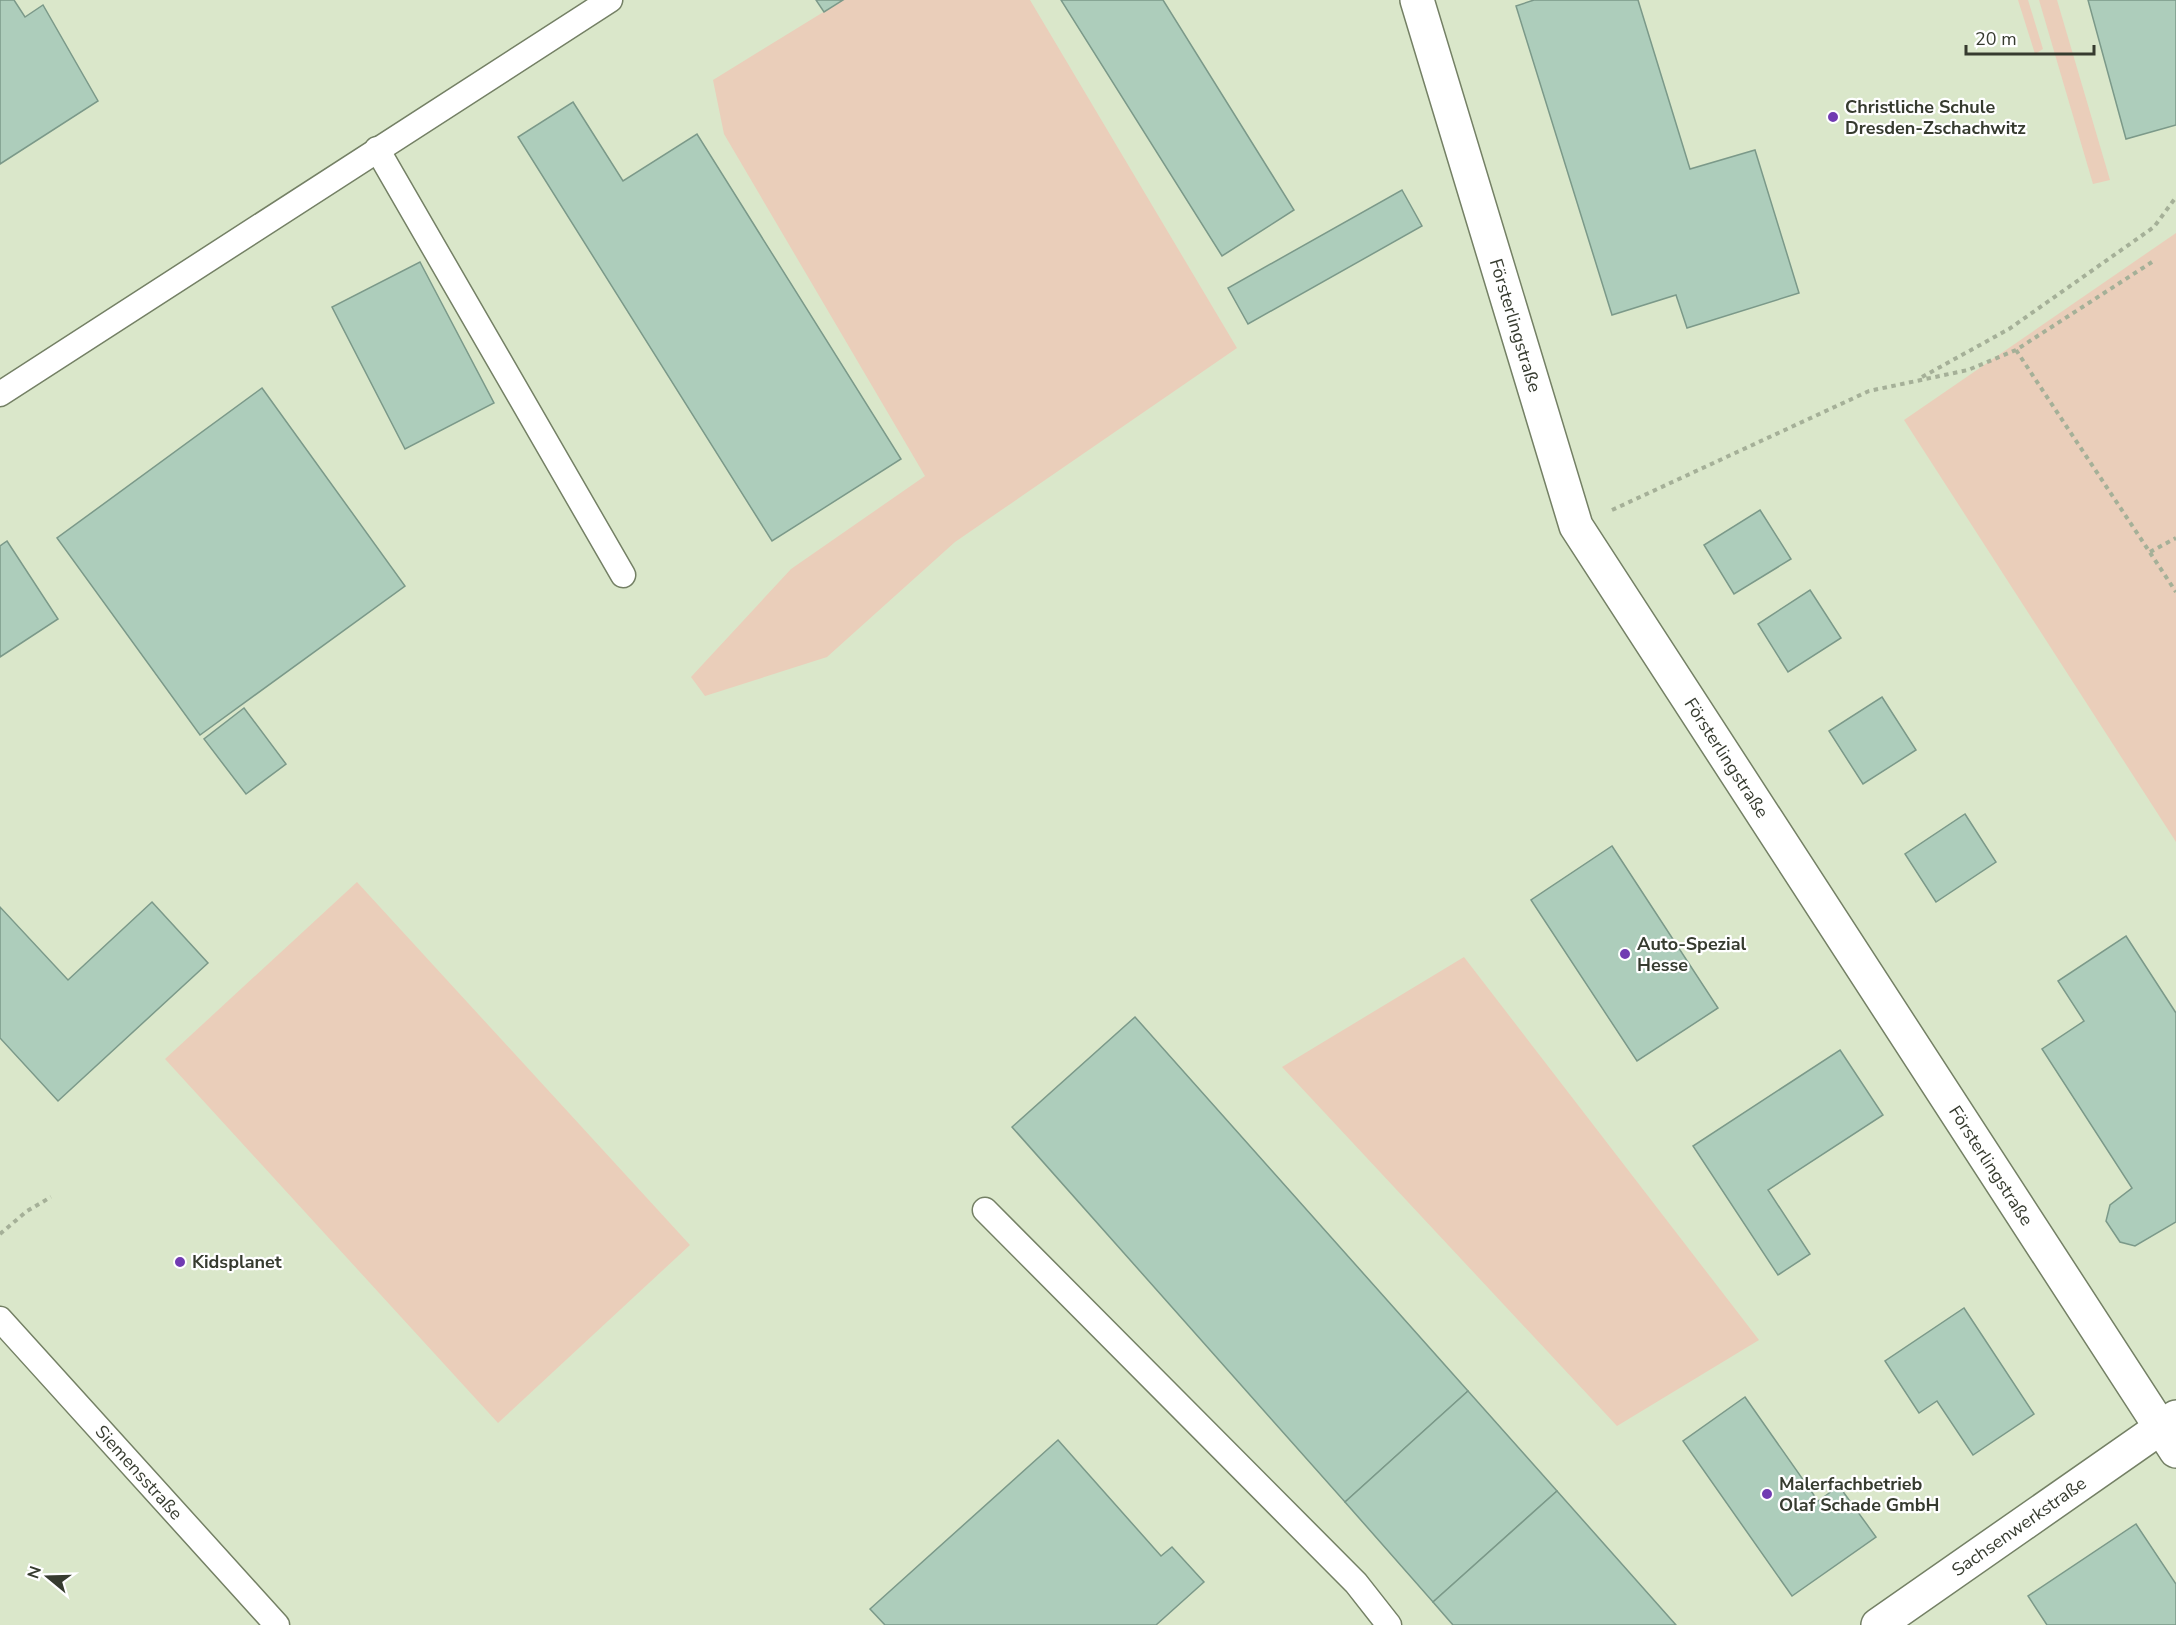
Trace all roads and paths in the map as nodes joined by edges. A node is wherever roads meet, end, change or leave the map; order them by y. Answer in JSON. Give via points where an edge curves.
{"nodes":[{"id":1,"x":610,"y":0,"type":"edge"},
{"id":2,"x":1417,"y":0,"type":"edge"},
{"id":3,"x":377,"y":149,"type":"junction"},
{"id":4,"x":2176,"y":197,"type":"edge"},
{"id":5,"x":2152,"y":262,"type":"dead end"},
{"id":6,"x":2016,"y":350,"type":"junction"},
{"id":7,"x":1919,"y":379,"type":"junction"},
{"id":8,"x":0,"y":394,"type":"edge"},
{"id":9,"x":1576,"y":526,"type":"junction"},
{"id":10,"x":2176,"y":538,"type":"edge"},
{"id":11,"x":2150,"y":553,"type":"junction"},
{"id":12,"x":623,"y":575,"type":"dead end"},
{"id":13,"x":2176,"y":592,"type":"edge"},
{"id":14,"x":51,"y":1197,"type":"dead end"},
{"id":15,"x":985,"y":1210,"type":"dead end"},
{"id":16,"x":0,"y":1234,"type":"edge"},
{"id":17,"x":0,"y":1319,"type":"edge"},
{"id":18,"x":2171,"y":1432,"type":"edge"},
{"id":19,"x":277,"y":1625,"type":"edge"},
{"id":20,"x":1389,"y":1625,"type":"edge"},
{"id":21,"x":1878,"y":1625,"type":"edge"}],
"edges":[{"from":1,"to":3,"type":"lane"},
{"from":2,"to":9,"type":"street","name":"Försterlingstraße"},
{"from":3,"to":8,"type":"lane"},
{"from":3,"to":12,"type":"lane"},
{"from":4,"to":7,"type":"path","via":[[2154,227],[2008,330]]},
{"from":5,"to":6,"type":"path"},
{"from":6,"to":7,"type":"path","via":[[1968,370]]},
{"from":6,"to":11,"type":"path"},
{"from":7,"to":9,"type":"path","via":[[1869,391]]},
{"from":9,"to":18,"type":"street","name":"Försterlingstraße"},
{"from":10,"to":11,"type":"path"},
{"from":11,"to":13,"type":"path"},
{"from":14,"to":16,"type":"path"},
{"from":15,"to":20,"type":"lane","via":[[1356,1583]]},
{"from":17,"to":19,"type":"lane","name":"Siemensstraße"},
{"from":18,"to":21,"type":"street","name":"Sachsenwerkstraße"}]}
